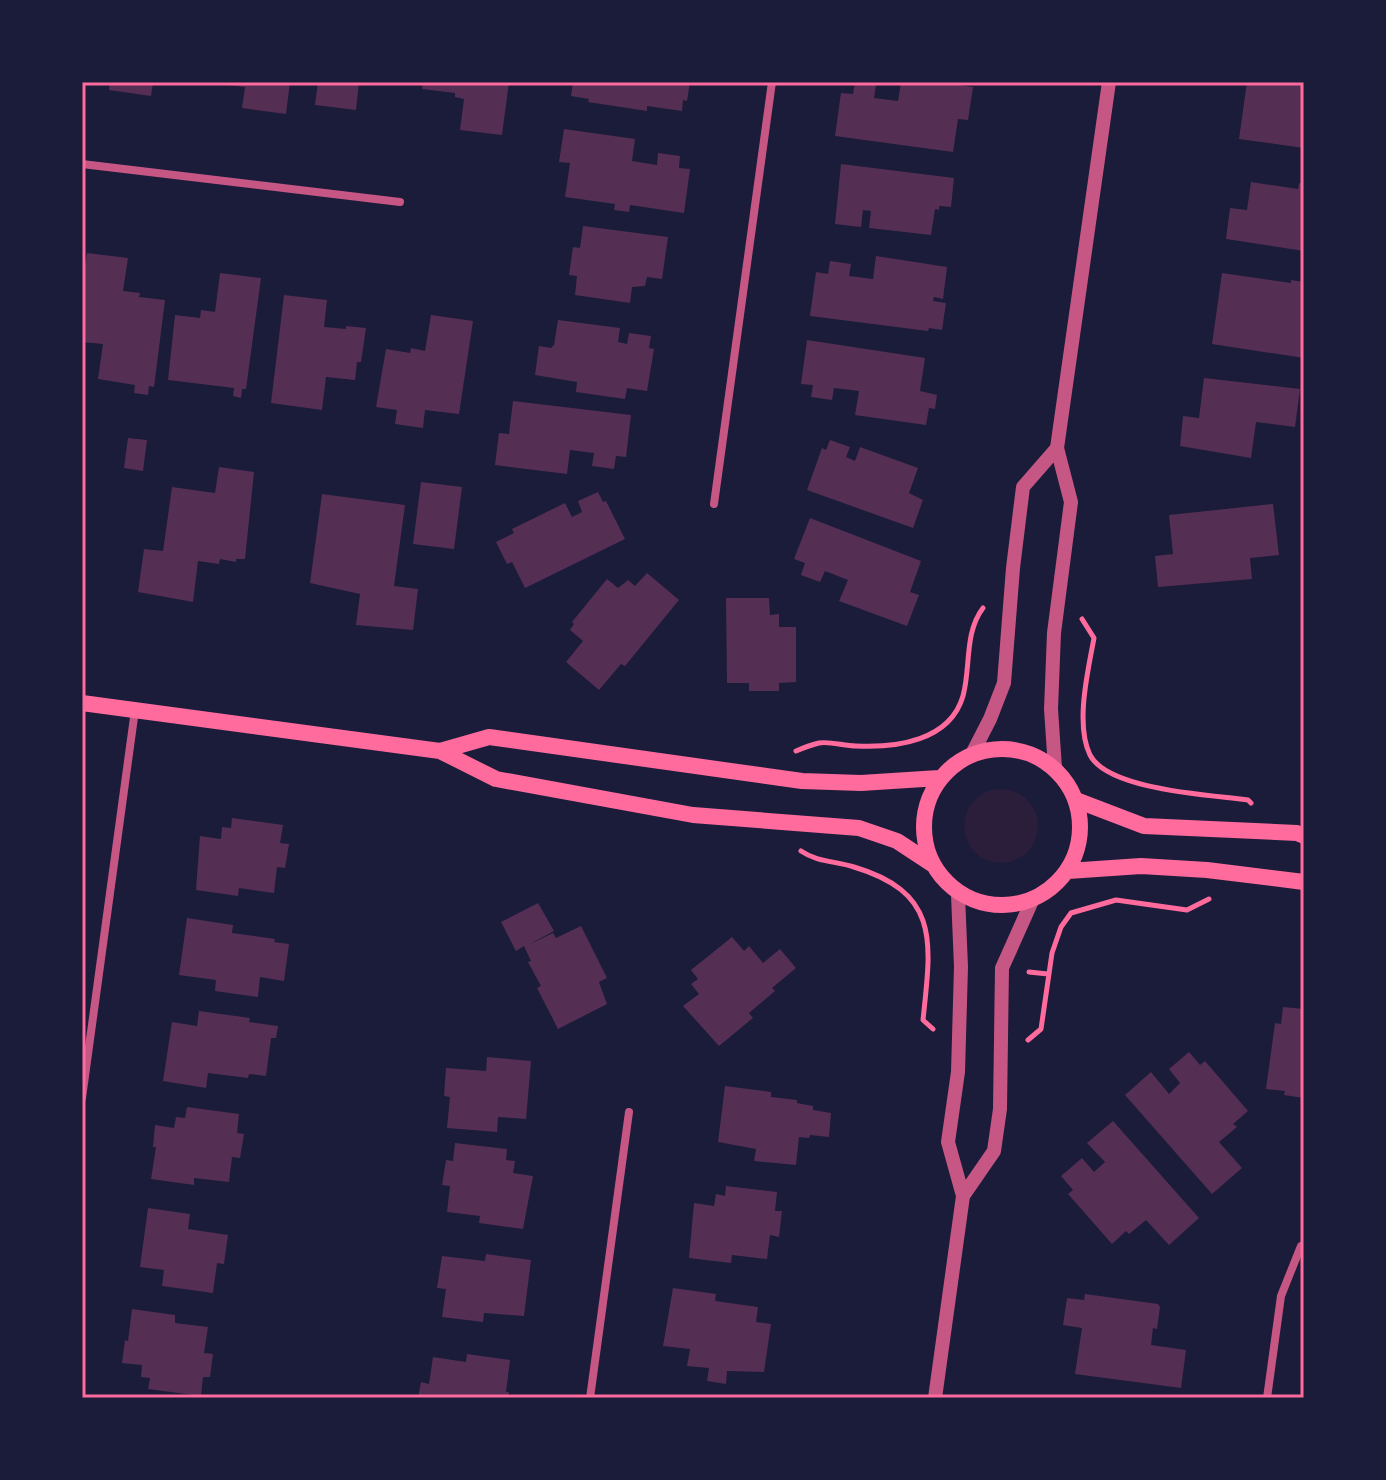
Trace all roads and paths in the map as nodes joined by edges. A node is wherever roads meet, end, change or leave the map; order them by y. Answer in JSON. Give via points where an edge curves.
{"nodes":[{"id":1,"x":772,"y":82,"type":"edge"},
{"id":2,"x":1109,"y":82,"type":"edge"},
{"id":3,"x":82,"y":164,"type":"edge"},
{"id":4,"x":400,"y":202,"type":"dead end"},
{"id":5,"x":1057,"y":448,"type":"junction"},
{"id":6,"x":714,"y":504,"type":"dead end"},
{"id":7,"x":973,"y":621,"type":"dead end"},
{"id":8,"x":1094,"y":638,"type":"dead end"},
{"id":9,"x":82,"y":703,"type":"edge"},
{"id":10,"x":135,"y":710,"type":"junction"},
{"id":11,"x":821,"y":743,"type":"dead end"},
{"id":12,"x":440,"y":751,"type":"junction"},
{"id":13,"x":972,"y":754,"type":"junction"},
{"id":14,"x":1055,"y":768,"type":"junction"},
{"id":15,"x":939,"y":778,"type":"junction"},
{"id":16,"x":1076,"y":800,"type":"junction"},
{"id":17,"x":1248,"y":800,"type":"dead end"},
{"id":18,"x":1304,"y":836,"type":"edge"},
{"id":19,"x":811,"y":858,"type":"dead end"},
{"id":20,"x":932,"y":864,"type":"junction"},
{"id":21,"x":1068,"y":871,"type":"junction"},
{"id":22,"x":1304,"y":882,"type":"edge"},
{"id":23,"x":958,"y":895,"type":"junction"},
{"id":24,"x":1032,"y":901,"type":"junction"},
{"id":25,"x":1187,"y":910,"type":"dead end"},
{"id":26,"x":1019,"y":970,"type":"dead end"},
{"id":27,"x":1048,"y":974,"type":"junction"},
{"id":28,"x":923,"y":1020,"type":"dead end"},
{"id":29,"x":1041,"y":1029,"type":"dead end"},
{"id":30,"x":82,"y":1098,"type":"edge"},
{"id":31,"x":629,"y":1112,"type":"dead end"},
{"id":32,"x":963,"y":1196,"type":"junction"},
{"id":33,"x":1302,"y":1246,"type":"edge"},
{"id":34,"x":590,"y":1398,"type":"edge"},
{"id":35,"x":935,"y":1398,"type":"edge"},
{"id":36,"x":1267,"y":1398,"type":"edge"}],
"edges":[{"from":1,"to":6,"type":"street"},
{"from":2,"to":5,"type":"street"},
{"from":3,"to":4,"type":"street"},
{"from":5,"to":13,"type":"street","via":[[1023,487],[1004,683]]},
{"from":5,"to":14,"type":"street","via":[[1071,502],[1054,633]]},
{"from":7,"to":11,"type":"path","via":[[963,696],[944,727],[914,742],[859,747]]},
{"from":8,"to":17,"type":"path","via":[[1083,725],[1090,756],[1108,775]]},
{"from":9,"to":10,"type":"main road"},
{"from":10,"to":12,"type":"main road"},
{"from":10,"to":30,"type":"street"},
{"from":12,"to":15,"type":"main road","via":[[489,737],[802,781]]},
{"from":12,"to":20,"type":"main road","via":[[496,779],[693,815],[859,828],[897,841]]},
{"from":13,"to":14,"type":"main road","via":[[1001,749],[1031,754]]},
{"from":13,"to":15,"type":"main road"},
{"from":14,"to":16,"type":"main road"},
{"from":15,"to":20,"type":"main road","via":[[924,835]]},
{"from":16,"to":18,"type":"main road","via":[[1144,826]]},
{"from":16,"to":21,"type":"main road","via":[[1078,830]]},
{"from":19,"to":28,"type":"path","via":[[882,876],[908,894],[921,913],[928,951]]},
{"from":20,"to":23,"type":"main road"},
{"from":21,"to":22,"type":"main road","via":[[1141,866]]},
{"from":21,"to":24,"type":"main road"},
{"from":23,"to":24,"type":"main road","via":[[980,902]]},
{"from":23,"to":32,"type":"street","via":[[958,1072],[948,1142]]},
{"from":24,"to":32,"type":"street","via":[[1001,976],[1000,1109],[994,1151]]},
{"from":25,"to":27,"type":"path","via":[[1116,900],[1071,913],[1061,927]]},
{"from":26,"to":27,"type":"path"},
{"from":27,"to":29,"type":"path"},
{"from":31,"to":34,"type":"street"},
{"from":32,"to":35,"type":"street"},
{"from":33,"to":36,"type":"street","via":[[1281,1296]]}]}
